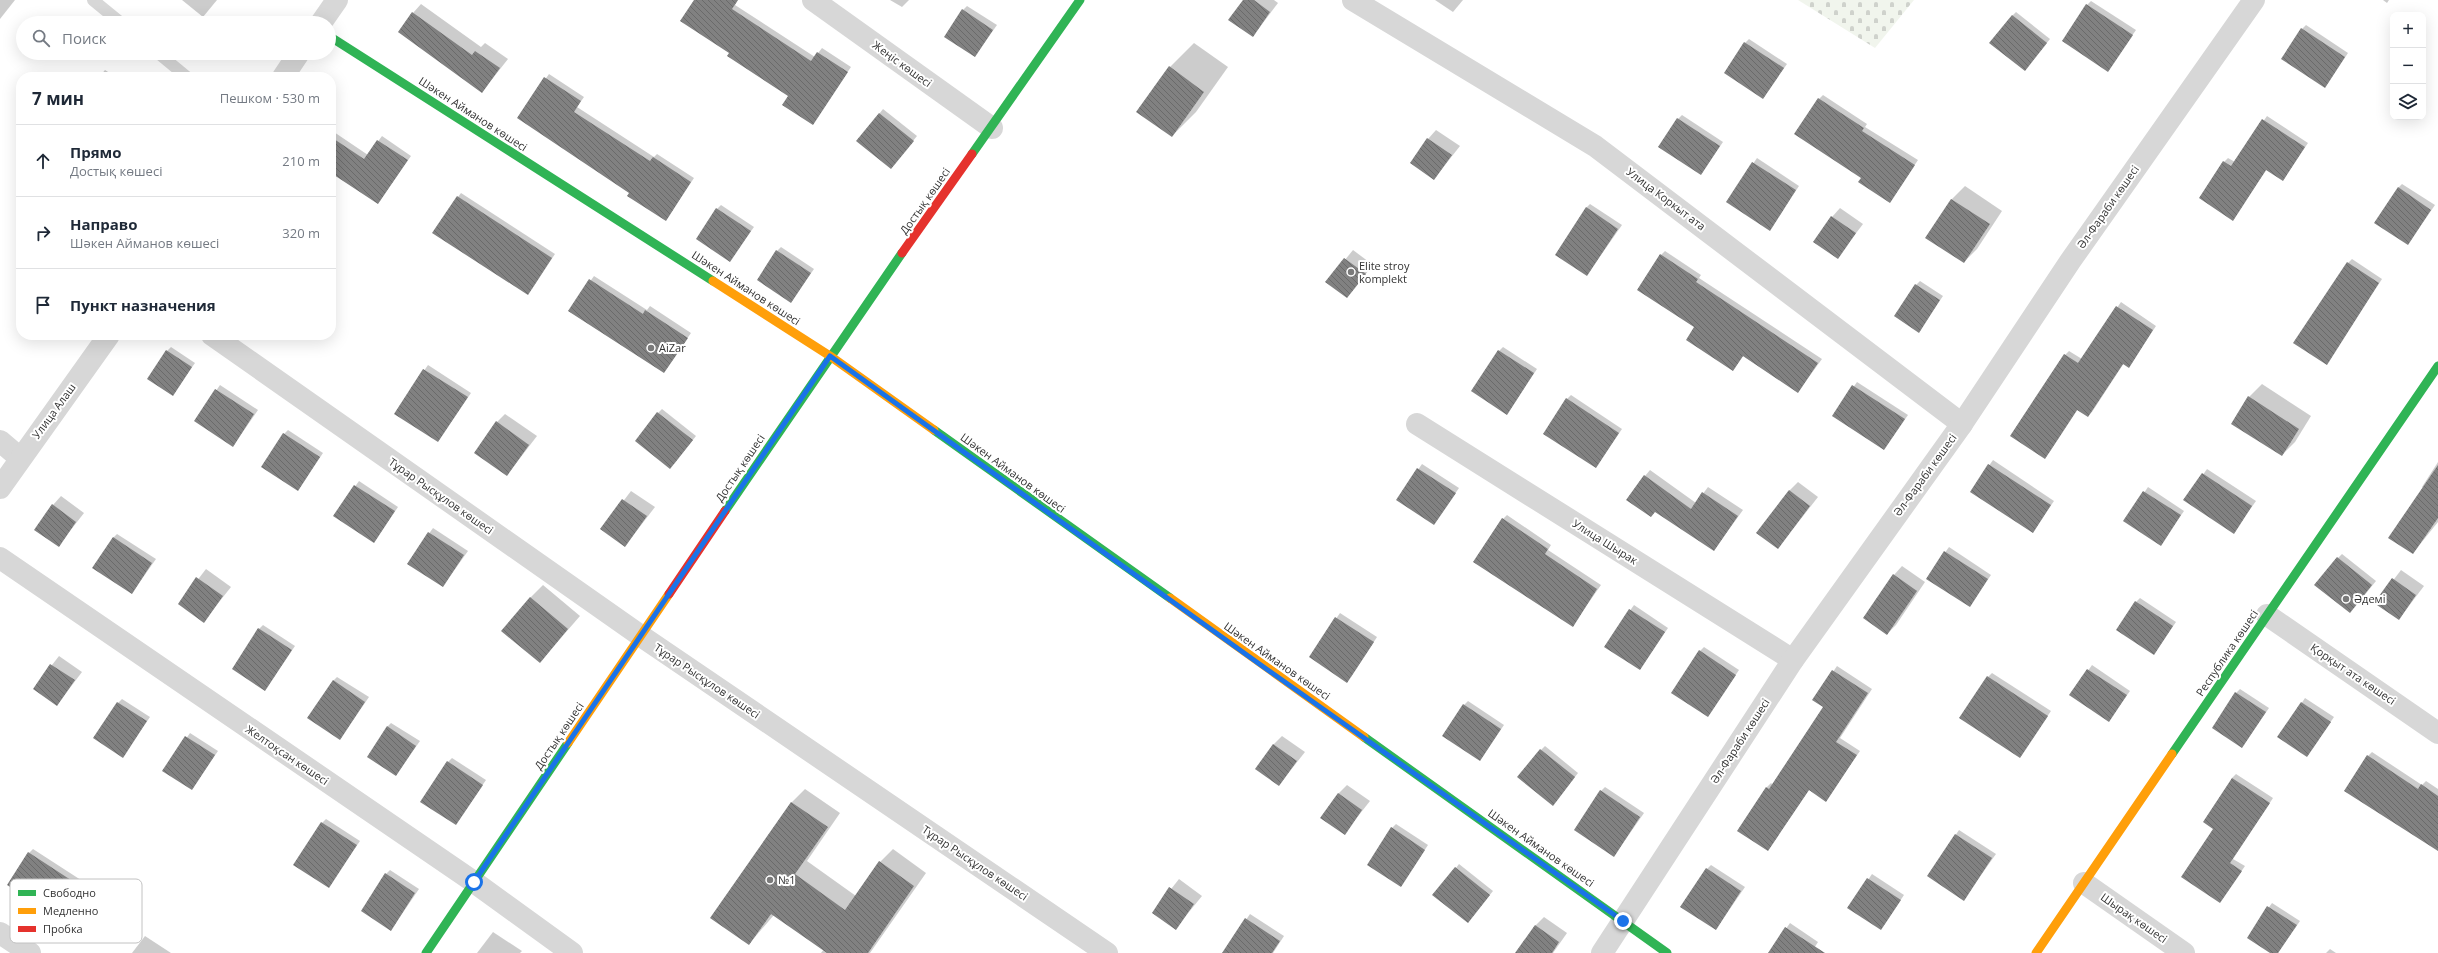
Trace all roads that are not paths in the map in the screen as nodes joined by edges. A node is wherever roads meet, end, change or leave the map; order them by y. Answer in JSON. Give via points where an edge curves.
{"nodes":[{"id":1,"x":93,"y":0,"type":"edge"},
{"id":2,"x":337,"y":0,"type":"edge"},
{"id":3,"x":813,"y":0,"type":"edge"},
{"id":4,"x":1080,"y":0,"type":"edge"},
{"id":5,"x":1353,"y":0,"type":"edge"},
{"id":6,"x":2254,"y":0,"type":"edge"},
{"id":7,"x":112,"y":16,"type":"edge"},
{"id":8,"x":326,"y":16,"type":"edge"},
{"id":9,"x":336,"y":40,"type":"edge"},
{"id":10,"x":166,"y":60,"type":"edge"},
{"id":11,"x":294,"y":60,"type":"edge"},
{"id":12,"x":181,"y":72,"type":"edge"},
{"id":13,"x":286,"y":72,"type":"edge"},
{"id":14,"x":992,"y":128,"type":"junction"},
{"id":15,"x":105,"y":340,"type":"edge"},
{"id":16,"x":219,"y":340,"type":"edge"},
{"id":17,"x":830,"y":356,"type":"junction"},
{"id":18,"x":2438,"y":366,"type":"edge"},
{"id":19,"x":1417,"y":424,"type":"dead end"},
{"id":20,"x":1962,"y":424,"type":"junction"},
{"id":21,"x":0,"y":441,"type":"edge"},
{"id":22,"x":20,"y":458,"type":"junction"},
{"id":23,"x":0,"y":488,"type":"edge"},
{"id":24,"x":0,"y":558,"type":"edge"},
{"id":25,"x":2268,"y":615,"type":"junction"},
{"id":26,"x":641,"y":636,"type":"junction"},
{"id":27,"x":1793,"y":660,"type":"junction"},
{"id":28,"x":2438,"y":733,"type":"edge"},
{"id":29,"x":474,"y":882,"type":"junction"},
{"id":30,"x":2084,"y":883,"type":"junction"},
{"id":31,"x":1623,"y":921,"type":"junction"},
{"id":32,"x":0,"y":933,"type":"edge"},
{"id":33,"x":10,"y":940,"type":"edge"},
{"id":34,"x":15,"y":943,"type":"edge"},
{"id":35,"x":30,"y":953,"type":"edge"},
{"id":36,"x":426,"y":953,"type":"edge"},
{"id":37,"x":572,"y":953,"type":"edge"},
{"id":38,"x":1108,"y":953,"type":"edge"},
{"id":39,"x":1602,"y":953,"type":"edge"},
{"id":40,"x":1667,"y":953,"type":"edge"},
{"id":41,"x":2036,"y":953,"type":"edge"},
{"id":42,"x":2184,"y":953,"type":"edge"}],
"edges":[{"from":1,"to":7,"type":"lane"},
{"from":2,"to":8,"type":"street"},
{"from":3,"to":14,"type":"street","name":"Жеңіс көшесі"},
{"from":4,"to":14,"type":"street","name":"Достық көшесі"},
{"from":5,"to":20,"type":"street","name":"Улица Коркыт ата","via":[[1595,146]]},
{"from":6,"to":20,"type":"street","name":"Әл-Фараби көшесі","via":[[2071,260]]},
{"from":9,"to":17,"type":"street","name":"Шәкен Айманов көшесі"},
{"from":10,"to":12,"type":"lane"},
{"from":11,"to":13,"type":"street"},
{"from":14,"to":17,"type":"street","name":"Достық көшесі"},
{"from":15,"to":22,"type":"street","name":"Улица Алаш"},
{"from":16,"to":26,"type":"street","name":"Тұрар Рысқұлов көшесі"},
{"from":17,"to":26,"type":"street","name":"Достық көшесі"},
{"from":17,"to":31,"type":"street","name":"Шәкен Айманов көшесі"},
{"from":18,"to":25,"type":"street","name":"Республика көшесі"},
{"from":19,"to":27,"type":"street","name":"Улица Шырак"},
{"from":20,"to":27,"type":"street","name":"Әл-Фараби көшесі"},
{"from":21,"to":22,"type":"street"},
{"from":22,"to":23,"type":"street","name":"Улица Алаш"},
{"from":24,"to":29,"type":"street","name":"Желтоқсан көшесі"},
{"from":25,"to":28,"type":"street","name":"Қорқыт ата көшесі"},
{"from":25,"to":30,"type":"street","name":"Республика көшесі"},
{"from":26,"to":29,"type":"street","name":"Достық көшесі"},
{"from":26,"to":38,"type":"street","name":"Тұрар Рысқұлов көшесі"},
{"from":27,"to":31,"type":"street","name":"Әл-Фараби көшесі"},
{"from":29,"to":36,"type":"street","name":"Достық көшесі"},
{"from":29,"to":37,"type":"street","name":"Желтоқсан көшесі"},
{"from":30,"to":41,"type":"street","name":"Республика көшесі"},
{"from":30,"to":42,"type":"street","name":"Шырақ көшесі"},
{"from":31,"to":39,"type":"street","name":"Әл-Фараби көшесі"},
{"from":31,"to":40,"type":"street","name":"Шәкен Айманов көшесі"},
{"from":32,"to":33,"type":"street"},
{"from":34,"to":35,"type":"street"}]}
